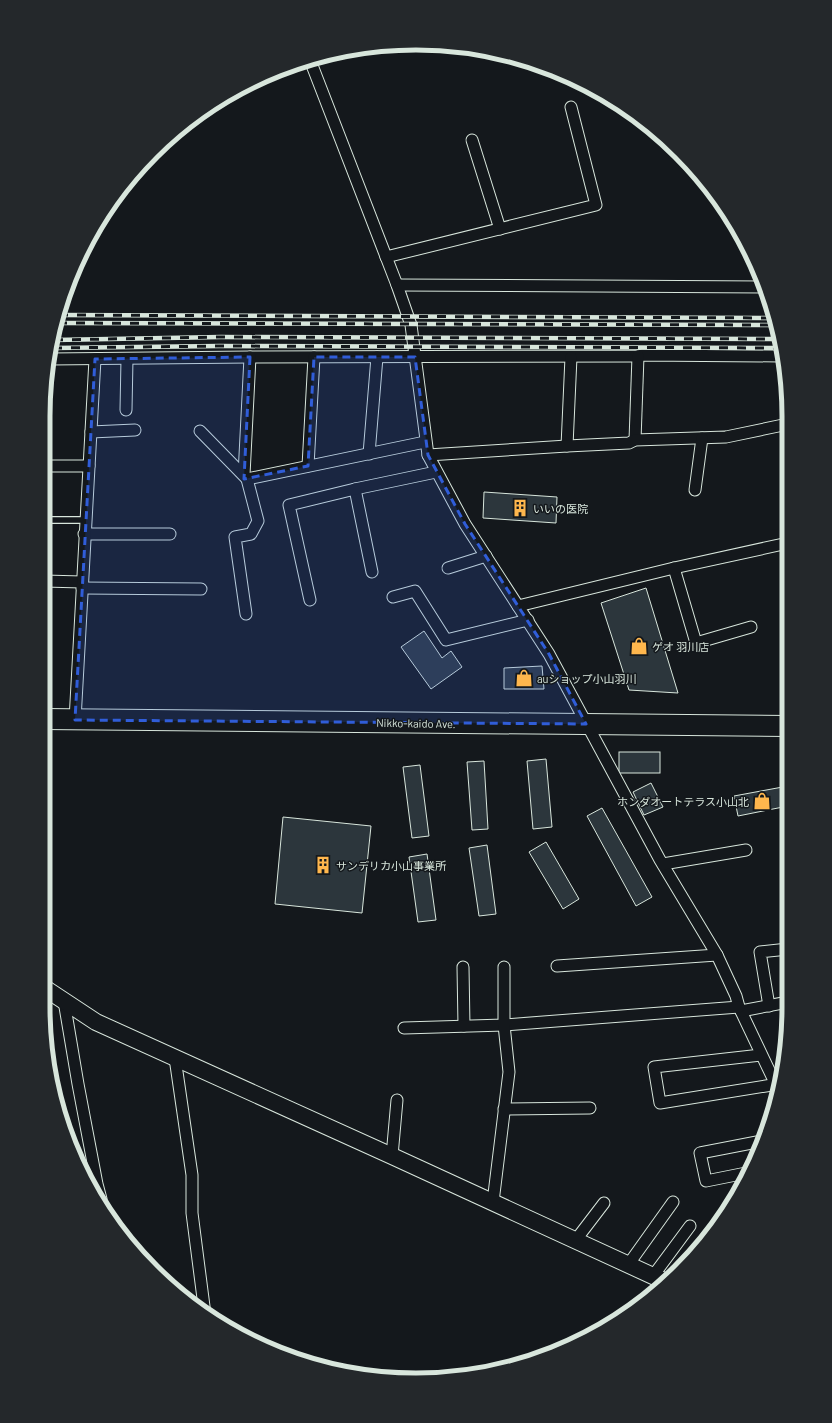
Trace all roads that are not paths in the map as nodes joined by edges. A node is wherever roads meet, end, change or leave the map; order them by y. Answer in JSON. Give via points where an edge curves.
{"nodes":[{"id":1,"x":312,"y":65,"type":"edge"},
{"id":2,"x":571,"y":107,"type":"dead end"},
{"id":3,"x":472,"y":140,"type":"dead end"},
{"id":4,"x":500,"y":228,"type":"junction"},
{"id":5,"x":386,"y":256,"type":"junction"},
{"id":6,"x":397,"y":285,"type":"junction"},
{"id":7,"x":758,"y":287,"type":"edge"},
{"id":8,"x":638,"y":356,"type":"junction"},
{"id":9,"x":777,"y":356,"type":"edge"},
{"id":10,"x":250,"y":357,"type":"junction"},
{"id":11,"x":314,"y":357,"type":"junction"},
{"id":12,"x":378,"y":357,"type":"junction"},
{"id":13,"x":415,"y":357,"type":"junction"},
{"id":14,"x":571,"y":357,"type":"junction"},
{"id":15,"x":55,"y":359,"type":"edge"},
{"id":16,"x":95,"y":359,"type":"junction"},
{"id":17,"x":127,"y":359,"type":"junction"},
{"id":18,"x":126,"y":410,"type":"dead end"},
{"id":19,"x":782,"y":425,"type":"edge"},
{"id":20,"x":135,"y":430,"type":"dead end"},
{"id":21,"x":200,"y":431,"type":"dead end"},
{"id":22,"x":91,"y":432,"type":"junction"},
{"id":23,"x":702,"y":438,"type":"junction"},
{"id":24,"x":634,"y":440,"type":"junction"},
{"id":25,"x":425,"y":442,"type":"junction"},
{"id":26,"x":567,"y":446,"type":"junction"},
{"id":27,"x":369,"y":454,"type":"junction"},
{"id":28,"x":428,"y":454,"type":"junction"},
{"id":29,"x":50,"y":466,"type":"edge"},
{"id":30,"x":89,"y":466,"type":"junction"},
{"id":31,"x":308,"y":466,"type":"junction"},
{"id":32,"x":436,"y":472,"type":"junction"},
{"id":33,"x":245,"y":477,"type":"junction"},
{"id":34,"x":354,"y":489,"type":"junction"},
{"id":35,"x":695,"y":490,"type":"dead end"},
{"id":36,"x":50,"y":520,"type":"edge"},
{"id":37,"x":85,"y":520,"type":"junction"},
{"id":38,"x":84,"y":534,"type":"junction"},
{"id":39,"x":170,"y":534,"type":"dead end"},
{"id":40,"x":782,"y":545,"type":"edge"},
{"id":41,"x":486,"y":556,"type":"junction"},
{"id":42,"x":448,"y":568,"type":"dead end"},
{"id":43,"x":674,"y":568,"type":"junction"},
{"id":44,"x":372,"y":572,"type":"dead end"},
{"id":45,"x":50,"y":582,"type":"edge"},
{"id":46,"x":82,"y":585,"type":"junction"},
{"id":47,"x":201,"y":589,"type":"dead end"},
{"id":48,"x":393,"y":597,"type":"dead end"},
{"id":49,"x":310,"y":600,"type":"dead end"},
{"id":50,"x":518,"y":606,"type":"junction"},
{"id":51,"x":246,"y":614,"type":"dead end"},
{"id":52,"x":528,"y":620,"type":"junction"},
{"id":53,"x":751,"y":627,"type":"dead end"},
{"id":54,"x":50,"y":720,"type":"edge"},
{"id":55,"x":75,"y":720,"type":"junction"},
{"id":56,"x":586,"y":724,"type":"junction"},
{"id":57,"x":782,"y":726,"type":"edge"},
{"id":58,"x":746,"y":850,"type":"dead end"},
{"id":59,"x":663,"y":864,"type":"junction"},
{"id":60,"x":782,"y":950,"type":"edge"},
{"id":61,"x":717,"y":955,"type":"junction"},
{"id":62,"x":557,"y":966,"type":"dead end"},
{"id":63,"x":462,"y":967,"type":"dead end"},
{"id":64,"x":504,"y":967,"type":"dead end"},
{"id":65,"x":50,"y":992,"type":"edge"},
{"id":66,"x":64,"y":1001,"type":"junction"},
{"id":67,"x":782,"y":1003,"type":"edge"},
{"id":68,"x":769,"y":1006,"type":"junction"},
{"id":69,"x":740,"y":1009,"type":"junction"},
{"id":70,"x":504,"y":1025,"type":"junction"},
{"id":71,"x":464,"y":1026,"type":"junction"},
{"id":72,"x":404,"y":1028,"type":"dead end"},
{"id":73,"x":761,"y":1055,"type":"junction"},
{"id":74,"x":175,"y":1058,"type":"junction"},
{"id":75,"x":775,"y":1080,"type":"edge"},
{"id":76,"x":773,"y":1086,"type":"edge"},
{"id":77,"x":397,"y":1100,"type":"dead end"},
{"id":78,"x":590,"y":1108,"type":"dead end"},
{"id":79,"x":504,"y":1109,"type":"junction"},
{"id":80,"x":756,"y":1142,"type":"edge"},
{"id":81,"x":392,"y":1156,"type":"junction"},
{"id":82,"x":741,"y":1174,"type":"edge"},
{"id":83,"x":98,"y":1188,"type":"edge"},
{"id":84,"x":493,"y":1202,"type":"junction"},
{"id":85,"x":673,"y":1202,"type":"dead end"},
{"id":86,"x":604,"y":1203,"type":"dead end"},
{"id":87,"x":690,"y":1226,"type":"dead end"},
{"id":88,"x":575,"y":1241,"type":"junction"},
{"id":89,"x":628,"y":1265,"type":"junction"},
{"id":90,"x":660,"y":1279,"type":"edge"},
{"id":91,"x":204,"y":1305,"type":"edge"}],
"edges":[{"from":1,"to":5,"type":"street"},
{"from":2,"to":4,"type":"street","via":[[596,205]]},
{"from":3,"to":4,"type":"street"},
{"from":4,"to":5,"type":"street"},
{"from":5,"to":6,"type":"street"},
{"from":6,"to":7,"type":"street"},
{"from":6,"to":13,"type":"street","via":[[411,325]]},
{"from":8,"to":9,"type":"street"},
{"from":8,"to":14,"type":"street"},
{"from":8,"to":24,"type":"street"},
{"from":10,"to":11,"type":"street"},
{"from":10,"to":17,"type":"street"},
{"from":10,"to":33,"type":"street"},
{"from":11,"to":12,"type":"street"},
{"from":11,"to":31,"type":"street"},
{"from":12,"to":13,"type":"street"},
{"from":12,"to":27,"type":"street"},
{"from":13,"to":14,"type":"street"},
{"from":13,"to":25,"type":"street"},
{"from":14,"to":26,"type":"street"},
{"from":15,"to":16,"type":"street"},
{"from":16,"to":17,"type":"street"},
{"from":16,"to":22,"type":"street"},
{"from":17,"to":18,"type":"street"},
{"from":19,"to":23,"type":"street","via":[[726,437]]},
{"from":20,"to":22,"type":"street"},
{"from":21,"to":33,"type":"street"},
{"from":22,"to":30,"type":"street"},
{"from":23,"to":24,"type":"street"},
{"from":23,"to":35,"type":"street"},
{"from":24,"to":26,"type":"street","via":[[629,443]]},
{"from":25,"to":27,"type":"street"},
{"from":25,"to":28,"type":"street"},
{"from":26,"to":28,"type":"street"},
{"from":27,"to":31,"type":"street"},
{"from":28,"to":32,"type":"street"},
{"from":29,"to":30,"type":"street"},
{"from":30,"to":37,"type":"street"},
{"from":31,"to":33,"type":"street"},
{"from":32,"to":34,"type":"street"},
{"from":32,"to":41,"type":"street"},
{"from":33,"to":51,"type":"street","via":[[258,521],[251,534],[235,537]]},
{"from":34,"to":44,"type":"street"},
{"from":34,"to":49,"type":"street","via":[[289,505]]},
{"from":36,"to":37,"type":"lane"},
{"from":37,"to":38,"type":"street"},
{"from":38,"to":39,"type":"street"},
{"from":38,"to":46,"type":"street"},
{"from":40,"to":43,"type":"street"},
{"from":41,"to":42,"type":"street"},
{"from":41,"to":50,"type":"street"},
{"from":43,"to":50,"type":"street"},
{"from":43,"to":53,"type":"street","via":[[696,642]]},
{"from":45,"to":46,"type":"street"},
{"from":46,"to":47,"type":"street"},
{"from":46,"to":55,"type":"street"},
{"from":48,"to":52,"type":"street","via":[[415,591],[446,640]]},
{"from":50,"to":52,"type":"street"},
{"from":52,"to":56,"type":"street"},
{"from":54,"to":55,"type":"highway","name":"Nikko-kaido Ave."},
{"from":55,"to":56,"type":"highway","name":"Nikko-kaido Ave."},
{"from":56,"to":57,"type":"highway","name":"Nikko-kaido Ave."},
{"from":56,"to":59,"type":"street"},
{"from":58,"to":59,"type":"street"},
{"from":59,"to":61,"type":"street"},
{"from":60,"to":68,"type":"street","via":[[760,952]]},
{"from":61,"to":62,"type":"street"},
{"from":61,"to":69,"type":"street"},
{"from":63,"to":71,"type":"street"},
{"from":64,"to":70,"type":"street"},
{"from":65,"to":66,"type":"street"},
{"from":66,"to":74,"type":"street","via":[[96,1022]]},
{"from":66,"to":83,"type":"street"},
{"from":67,"to":68,"type":"street"},
{"from":68,"to":69,"type":"street"},
{"from":69,"to":70,"type":"street"},
{"from":69,"to":73,"type":"street"},
{"from":70,"to":71,"type":"street"},
{"from":70,"to":79,"type":"street","via":[[509,1072]]},
{"from":71,"to":72,"type":"street"},
{"from":73,"to":75,"type":"street"},
{"from":73,"to":76,"type":"street","via":[[654,1067],[660,1103]]},
{"from":74,"to":81,"type":"street"},
{"from":74,"to":91,"type":"street","via":[[192,1175],[192,1213]]},
{"from":77,"to":81,"type":"street"},
{"from":78,"to":79,"type":"street"},
{"from":79,"to":84,"type":"street"},
{"from":80,"to":82,"type":"street","via":[[700,1153],[706,1181]]},
{"from":81,"to":84,"type":"street"},
{"from":84,"to":88,"type":"street"},
{"from":85,"to":89,"type":"street"},
{"from":86,"to":88,"type":"street"},
{"from":87,"to":90,"type":"street"},
{"from":88,"to":89,"type":"street"},
{"from":89,"to":90,"type":"street"}]}
